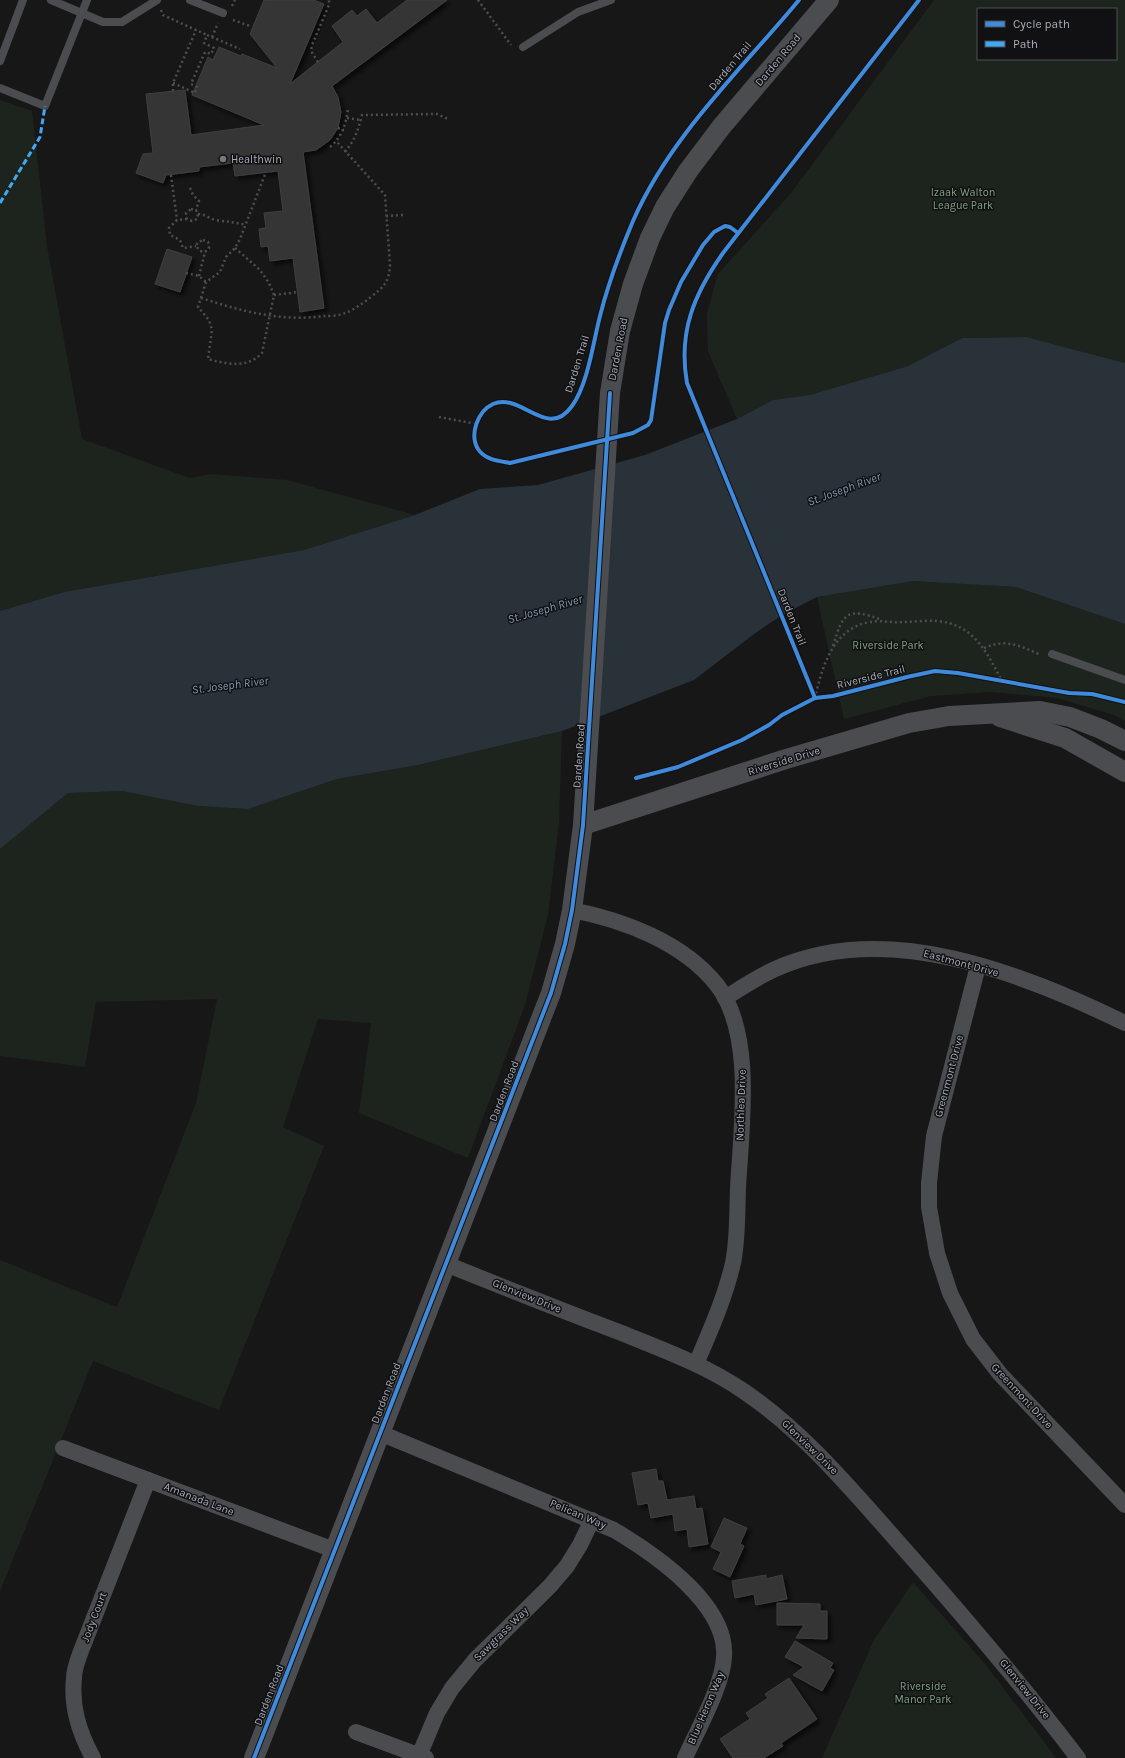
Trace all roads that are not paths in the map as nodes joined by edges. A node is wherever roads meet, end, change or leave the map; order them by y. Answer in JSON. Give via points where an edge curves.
{"nodes":[{"id":1,"x":23,"y":0,"type":"edge"},
{"id":2,"x":51,"y":0,"type":"edge"},
{"id":3,"x":87,"y":0,"type":"edge"},
{"id":4,"x":158,"y":0,"type":"edge"},
{"id":5,"x":190,"y":0,"type":"edge"},
{"id":6,"x":612,"y":0,"type":"edge"},
{"id":7,"x":829,"y":0,"type":"edge"},
{"id":8,"x":82,"y":13,"type":"junction"},
{"id":9,"x":223,"y":13,"type":"road end"},
{"id":10,"x":520,"y":49,"type":"road end"},
{"id":11,"x":0,"y":61,"type":"edge"},
{"id":12,"x":0,"y":88,"type":"edge"},
{"id":13,"x":1052,"y":654,"type":"road end"},
{"id":14,"x":1125,"y":680,"type":"edge"},
{"id":15,"x":988,"y":713,"type":"junction"},
{"id":16,"x":1125,"y":741,"type":"edge"},
{"id":17,"x":1125,"y":772,"type":"edge"},
{"id":18,"x":584,"y":825,"type":"junction"},
{"id":19,"x":572,"y":910,"type":"junction"},
{"id":20,"x":978,"y":966,"type":"junction"},
{"id":21,"x":725,"y":998,"type":"junction"},
{"id":22,"x":1125,"y":1023,"type":"edge"},
{"id":23,"x":446,"y":1264,"type":"junction"},
{"id":24,"x":696,"y":1364,"type":"junction"},
{"id":25,"x":380,"y":1433,"type":"junction"},
{"id":26,"x":63,"y":1448,"type":"dead end"},
{"id":27,"x":148,"y":1480,"type":"junction"},
{"id":28,"x":1125,"y":1505,"type":"edge"},
{"id":29,"x":592,"y":1520,"type":"junction"},
{"id":30,"x":334,"y":1550,"type":"junction"},
{"id":31,"x":724,"y":1657,"type":"joint"},
{"id":32,"x":356,"y":1732,"type":"dead end"},
{"id":33,"x":421,"y":1757,"type":"edge"},
{"id":34,"x":93,"y":1758,"type":"edge"},
{"id":35,"x":254,"y":1758,"type":"edge"},
{"id":36,"x":685,"y":1758,"type":"edge"},
{"id":37,"x":1078,"y":1758,"type":"edge"}],
"edges":[{"from":1,"to":11,"type":"lane"},
{"from":2,"to":8,"type":"lane"},
{"from":3,"to":8,"type":"lane"},
{"from":4,"to":8,"type":"lane","via":[[122,22],[103,22]]},
{"from":5,"to":9,"type":"lane"},
{"from":6,"to":10,"type":"lane","via":[[578,12]]},
{"from":7,"to":18,"type":"street","name":"Darden Road","via":[[722,126],[688,171],[665,207],[633,284],[620,331],[610,393]]},
{"from":8,"to":12,"type":"lane","via":[[46,106]]},
{"from":13,"to":14,"type":"lane"},
{"from":15,"to":16,"type":"street","name":"Riverside Drive","via":[[1040,711],[1070,717]]},
{"from":15,"to":17,"type":"street","name":"Riverside Drive","via":[[1065,738]]},
{"from":15,"to":18,"type":"street","name":"Riverside Drive","via":[[948,716],[909,723],[786,759]]},
{"from":18,"to":19,"type":"street","name":"Darden Road"},
{"from":19,"to":21,"type":"street","name":"Northlea Drive","via":[[609,919],[667,944],[700,967]]},
{"from":19,"to":23,"type":"street","name":"Darden Road","via":[[551,993]]},
{"from":20,"to":21,"type":"street","name":"Eastmont Drive","via":[[937,954],[915,951],[843,951],[774,970]]},
{"from":20,"to":22,"type":"street","name":"Eastmont Drive","via":[[1030,983]]},
{"from":20,"to":28,"type":"street","name":"Greenmont Drive","via":[[934,1136],[929,1207],[937,1253],[950,1293],[973,1339],[1000,1374]]},
{"from":21,"to":24,"type":"street","name":"Northlea Drive","via":[[734,1020],[743,1070],[738,1225],[724,1298]]},
{"from":23,"to":24,"type":"street","name":"Glenview Drive"},
{"from":23,"to":25,"type":"street","name":"Darden Road"},
{"from":24,"to":37,"type":"street","name":"Glenview Drive","via":[[741,1389],[799,1435],[829,1464],[973,1626]]},
{"from":25,"to":29,"type":"street","name":"Pelican Way"},
{"from":25,"to":30,"type":"street","name":"Darden Road"},
{"from":26,"to":27,"type":"street","name":"Amanada Lane"},
{"from":27,"to":30,"type":"street","name":"Amanada Lane"},
{"from":27,"to":34,"type":"street","name":"Jody Court","via":[[81,1650],[74,1677],[75,1715],[82,1737]]},
{"from":29,"to":31,"type":"street","name":"Pelican Way","via":[[641,1546],[668,1566],[693,1590],[724,1638]]},
{"from":29,"to":33,"type":"street","name":"Sawgrass Way","via":[[580,1545],[558,1576],[475,1660],[452,1688],[437,1713]]},
{"from":30,"to":35,"type":"street","name":"Darden Road"},
{"from":31,"to":36,"type":"street","name":"Blue Heron Way","via":[[719,1680]]},
{"from":32,"to":33,"type":"street","name":"Sawgrass Way"}]}
